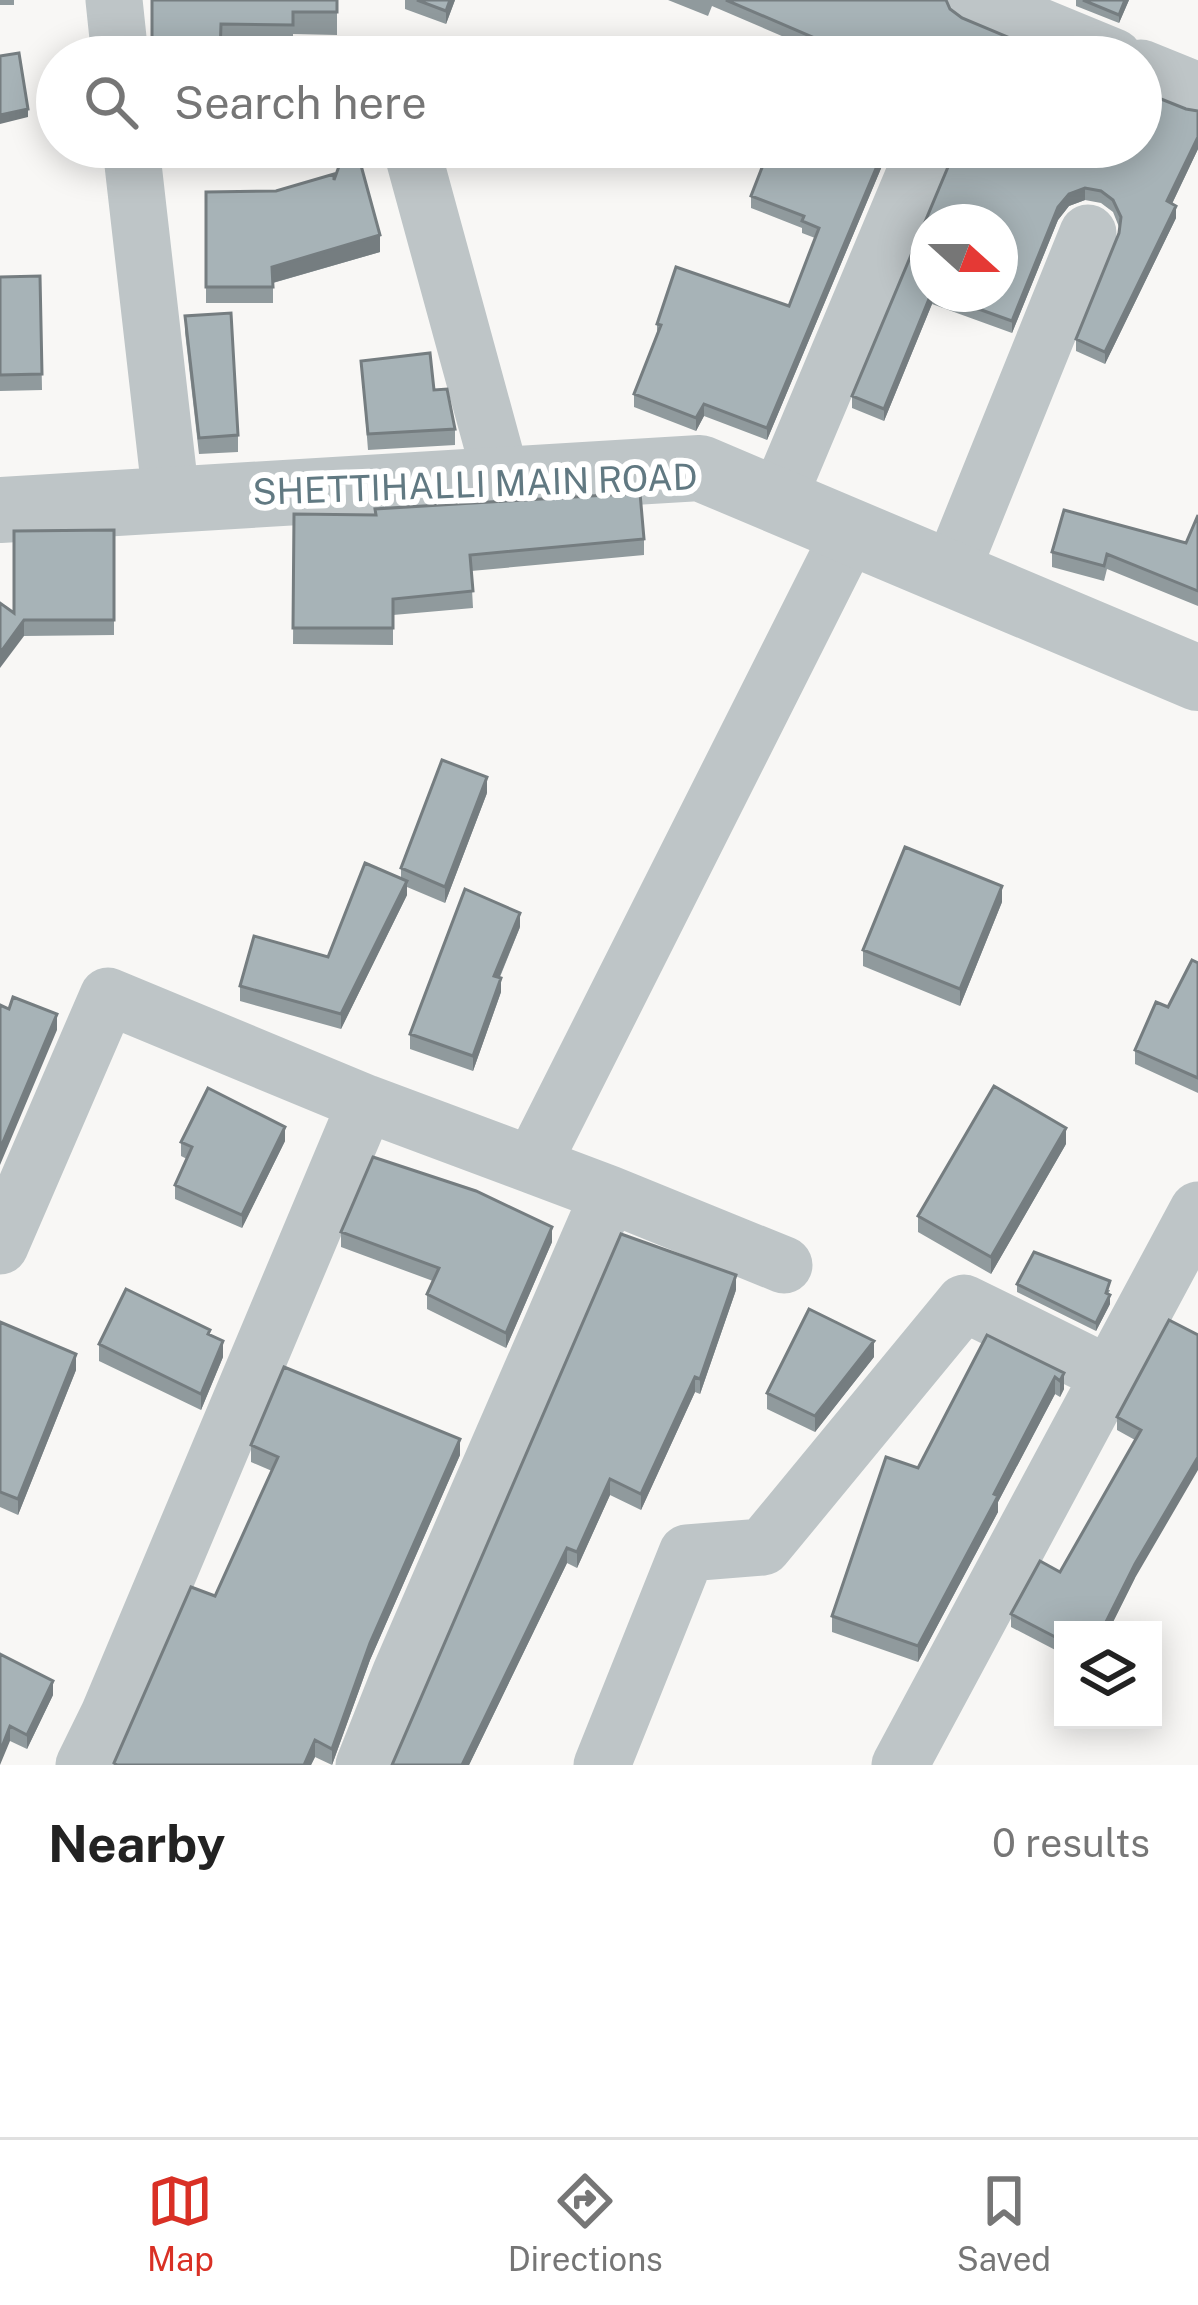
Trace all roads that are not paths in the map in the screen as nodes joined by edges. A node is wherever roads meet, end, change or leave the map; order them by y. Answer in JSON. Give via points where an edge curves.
{"nodes":[{"id":1,"x":114,"y":0,"type":"edge"},
{"id":2,"x":975,"y":0,"type":"edge"},
{"id":3,"x":118,"y":36,"type":"edge"},
{"id":4,"x":1063,"y":36,"type":"edge"},
{"id":5,"x":1162,"y":77,"type":"edge"},
{"id":6,"x":1198,"y":92,"type":"edge"},
{"id":7,"x":133,"y":168,"type":"edge"},
{"id":8,"x":417,"y":168,"type":"edge"},
{"id":9,"x":917,"y":168,"type":"edge"},
{"id":10,"x":1088,"y":233,"type":"dead end"},
{"id":11,"x":502,"y":480,"type":"junction"},
{"id":12,"x":171,"y":498,"type":"junction"},
{"id":13,"x":777,"y":501,"type":"junction"},
{"id":14,"x":0,"y":510,"type":"edge"},
{"id":15,"x":851,"y":531,"type":"junction"},
{"id":16,"x":950,"y":572,"type":"junction"},
{"id":17,"x":1198,"y":678,"type":"edge"},
{"id":18,"x":366,"y":1103,"type":"junction"},
{"id":19,"x":532,"y":1165,"type":"junction"},
{"id":20,"x":609,"y":1194,"type":"junction"},
{"id":21,"x":1198,"y":1210,"type":"edge"},
{"id":22,"x":0,"y":1246,"type":"edge"},
{"id":23,"x":784,"y":1264,"type":"dead end"},
{"id":24,"x":1110,"y":1375,"type":"junction"},
{"id":25,"x":84,"y":1765,"type":"edge"},
{"id":26,"x":364,"y":1765,"type":"edge"},
{"id":27,"x":602,"y":1765,"type":"edge"},
{"id":28,"x":900,"y":1765,"type":"edge"}],
"edges":[{"from":1,"to":3,"type":"street"},
{"from":2,"to":4,"type":"street"},
{"from":5,"to":6,"type":"street"},
{"from":7,"to":12,"type":"street"},
{"from":8,"to":11,"type":"street"},
{"from":9,"to":13,"type":"street"},
{"from":10,"to":16,"type":"street"},
{"from":11,"to":12,"type":"street","name":"SHETTIHALLI MAIN ROAD"},
{"from":11,"to":13,"type":"street","name":"SHETTIHALLI MAIN ROAD","via":[[700,469]]},
{"from":12,"to":14,"type":"street","name":"SHETTIHALLI MAIN ROAD"},
{"from":13,"to":15,"type":"street","name":"SHETTIHALLI MAIN ROAD"},
{"from":15,"to":16,"type":"street","name":"SHETTIHALLI MAIN ROAD"},
{"from":15,"to":19,"type":"street"},
{"from":16,"to":17,"type":"street","name":"SHETTIHALLI MAIN ROAD"},
{"from":18,"to":19,"type":"street"},
{"from":18,"to":22,"type":"street","via":[[108,996]]},
{"from":18,"to":25,"type":"street"},
{"from":19,"to":20,"type":"street"},
{"from":20,"to":23,"type":"street"},
{"from":20,"to":26,"type":"street"},
{"from":21,"to":24,"type":"street"},
{"from":24,"to":27,"type":"street","via":[[964,1303],[764,1547],[687,1553]]},
{"from":24,"to":28,"type":"street"}]}
